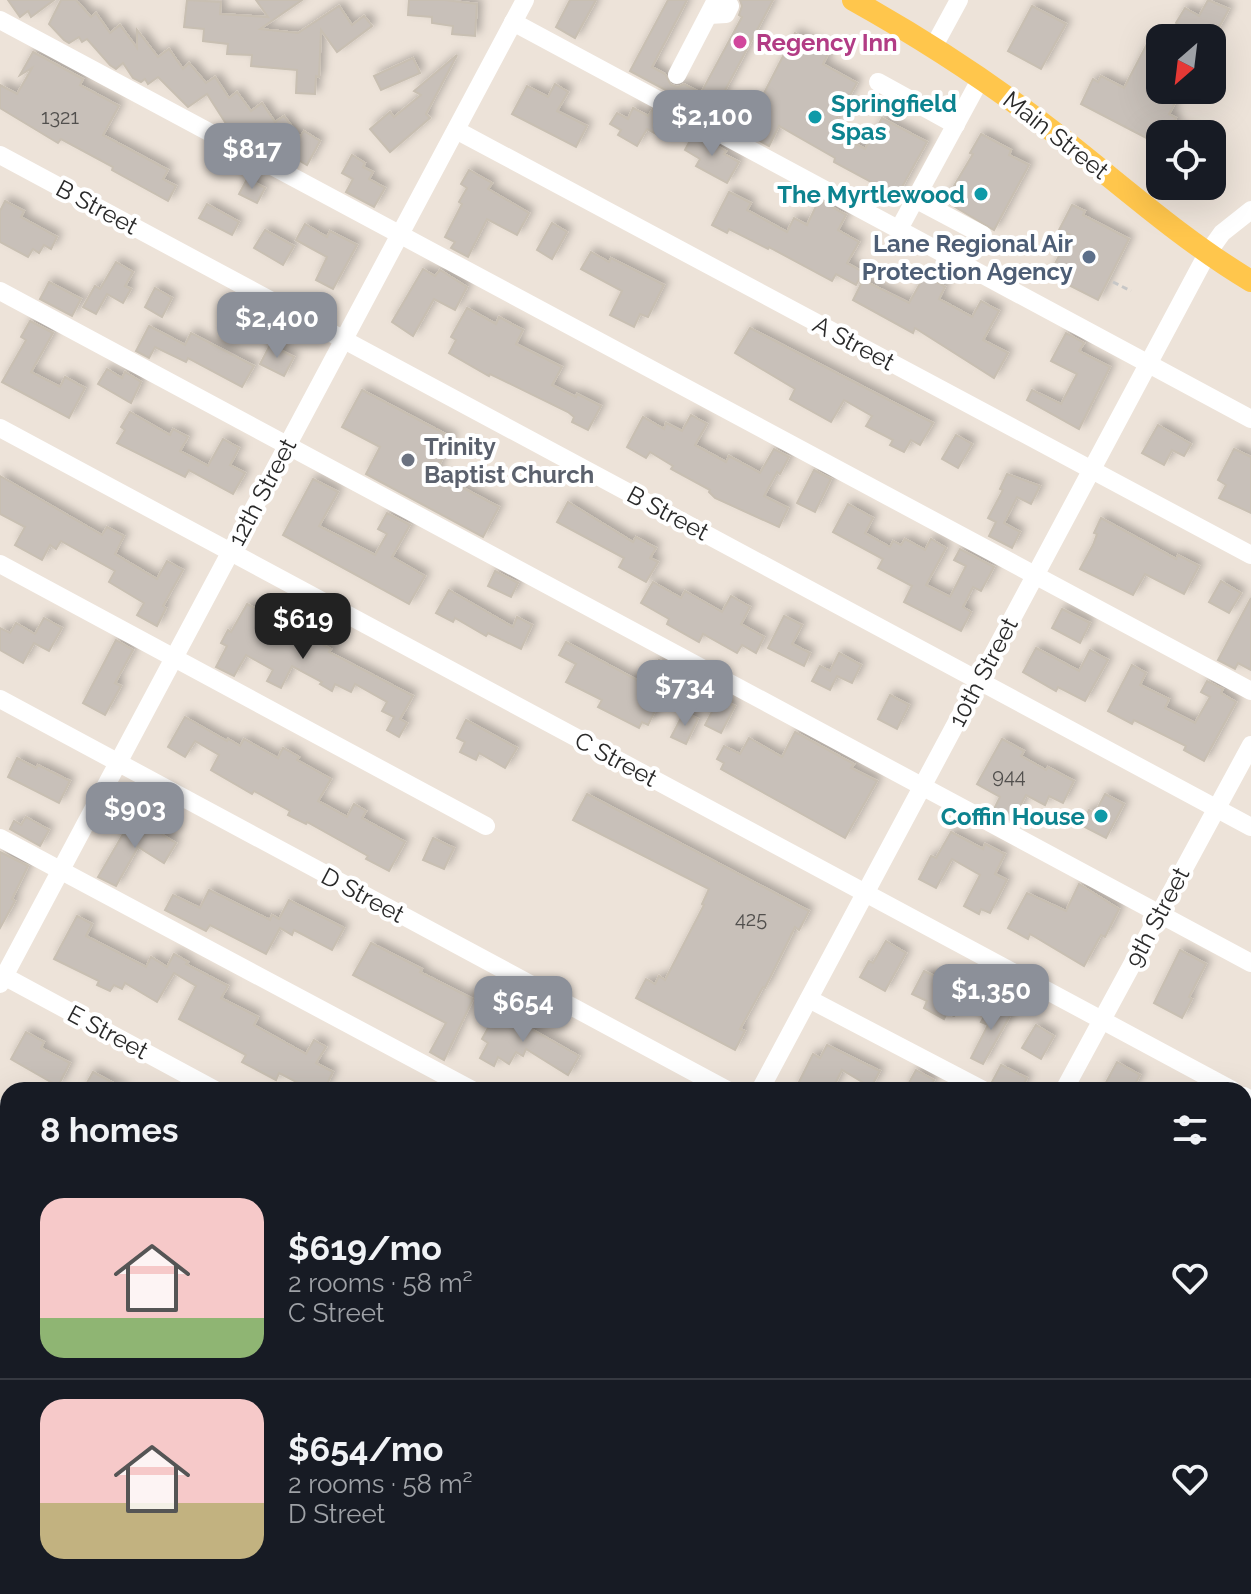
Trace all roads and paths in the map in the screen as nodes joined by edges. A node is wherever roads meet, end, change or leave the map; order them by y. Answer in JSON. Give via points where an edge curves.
{"nodes":[{"id":1,"x":525,"y":0,"type":"edge"},
{"id":2,"x":853,"y":0,"type":"edge"},
{"id":3,"x":959,"y":0,"type":"edge"},
{"id":4,"x":718,"y":7,"type":"edge"},
{"id":5,"x":0,"y":20,"type":"edge"},
{"id":6,"x":513,"y":22,"type":"junction"},
{"id":7,"x":934,"y":46,"type":"junction"},
{"id":8,"x":677,"y":75,"type":"dead end"},
{"id":9,"x":981,"y":78,"type":"junction"},
{"id":10,"x":878,"y":82,"type":"dead end"},
{"id":11,"x":956,"y":125,"type":"junction"},
{"id":12,"x":456,"y":130,"type":"junction"},
{"id":13,"x":0,"y":155,"type":"edge"},
{"id":14,"x":915,"y":199,"type":"junction"},
{"id":15,"x":1251,"y":210,"type":"edge"},
{"id":16,"x":899,"y":229,"type":"junction"},
{"id":17,"x":983,"y":235,"type":"dead end"},
{"id":18,"x":400,"y":236,"type":"junction"},
{"id":19,"x":1207,"y":254,"type":"junction"},
{"id":20,"x":1251,"y":281,"type":"edge"},
{"id":21,"x":1113,"y":282,"type":"dead end"},
{"id":22,"x":0,"y":291,"type":"edge"},
{"id":23,"x":1131,"y":291,"type":"dead end"},
{"id":24,"x":344,"y":339,"type":"junction"},
{"id":25,"x":1148,"y":364,"type":"junction"},
{"id":26,"x":1251,"y":419,"type":"edge"},
{"id":27,"x":0,"y":428,"type":"edge"},
{"id":28,"x":287,"y":445,"type":"junction"},
{"id":29,"x":1092,"y":470,"type":"junction"},
{"id":30,"x":230,"y":551,"type":"junction"},
{"id":31,"x":1251,"y":555,"type":"edge"},
{"id":32,"x":0,"y":564,"type":"edge"},
{"id":33,"x":1035,"y":574,"type":"junction"},
{"id":34,"x":174,"y":658,"type":"junction"},
{"id":35,"x":979,"y":680,"type":"junction"},
{"id":36,"x":1251,"y":691,"type":"edge"},
{"id":37,"x":0,"y":699,"type":"edge"},
{"id":38,"x":1251,"y":745,"type":"edge"},
{"id":39,"x":118,"y":763,"type":"junction"},
{"id":40,"x":922,"y":787,"type":"junction"},
{"id":41,"x":1216,"y":809,"type":"junction"},
{"id":42,"x":486,"y":826,"type":"dead end"},
{"id":43,"x":1251,"y":827,"type":"edge"},
{"id":44,"x":0,"y":838,"type":"edge"},
{"id":45,"x":62,"y":871,"type":"junction"},
{"id":46,"x":865,"y":893,"type":"junction"},
{"id":47,"x":1158,"y":914,"type":"junction"},
{"id":48,"x":1251,"y":963,"type":"edge"},
{"id":49,"x":1,"y":978,"type":"edge"},
{"id":50,"x":809,"y":999,"type":"junction"},
{"id":51,"x":1102,"y":1019,"type":"junction"},
{"id":52,"x":200,"y":1082,"type":"edge"},
{"id":53,"x":457,"y":1082,"type":"edge"},
{"id":54,"x":712,"y":1082,"type":"edge"},
{"id":55,"x":764,"y":1082,"type":"edge"},
{"id":56,"x":968,"y":1082,"type":"edge"},
{"id":57,"x":1068,"y":1082,"type":"edge"},
{"id":58,"x":1217,"y":1082,"type":"edge"}],
"edges":[{"from":1,"to":6,"type":"street","name":"12th Street"},
{"from":2,"to":7,"type":"main road","name":"Main Street"},
{"from":3,"to":7,"type":"street"},
{"from":4,"to":8,"type":"street"},
{"from":5,"to":18,"type":"street"},
{"from":6,"to":12,"type":"street","name":"12th Street"},
{"from":6,"to":16,"type":"street"},
{"from":7,"to":9,"type":"main road","name":"Main Street"},
{"from":9,"to":11,"type":"street"},
{"from":9,"to":19,"type":"main road","name":"Main Street"},
{"from":10,"to":11,"type":"street"},
{"from":11,"to":14,"type":"street"},
{"from":12,"to":18,"type":"street","name":"12th Street"},
{"from":12,"to":29,"type":"street","name":"A Street"},
{"from":13,"to":24,"type":"street","name":"B Street"},
{"from":14,"to":16,"type":"street"},
{"from":14,"to":17,"type":"street"},
{"from":15,"to":19,"type":"street","name":"10th Street","via":[[1222,233]]},
{"from":16,"to":25,"type":"street"},
{"from":18,"to":24,"type":"street","name":"12th Street"},
{"from":18,"to":33,"type":"street"},
{"from":19,"to":20,"type":"main road","name":"Main Street"},
{"from":19,"to":25,"type":"street","name":"10th Street"},
{"from":21,"to":23,"type":"path"},
{"from":22,"to":28,"type":"street"},
{"from":24,"to":28,"type":"street","name":"12th Street"},
{"from":24,"to":35,"type":"street","name":"B Street"},
{"from":25,"to":26,"type":"street"},
{"from":25,"to":29,"type":"street","name":"10th Street"},
{"from":27,"to":30,"type":"street","name":"C Street"},
{"from":28,"to":30,"type":"street","name":"12th Street"},
{"from":28,"to":40,"type":"street"},
{"from":29,"to":31,"type":"street","name":"A Street"},
{"from":29,"to":33,"type":"street","name":"10th Street"},
{"from":30,"to":34,"type":"street","name":"12th Street"},
{"from":30,"to":46,"type":"street","name":"C Street"},
{"from":32,"to":34,"type":"street"},
{"from":33,"to":35,"type":"street","name":"10th Street"},
{"from":33,"to":36,"type":"street"},
{"from":34,"to":39,"type":"street","name":"12th Street"},
{"from":34,"to":42,"type":"street"},
{"from":35,"to":40,"type":"street","name":"10th Street"},
{"from":35,"to":41,"type":"street","name":"B Street"},
{"from":37,"to":39,"type":"street","name":"D Street"},
{"from":38,"to":41,"type":"street","name":"9th Street"},
{"from":39,"to":45,"type":"street","name":"12th Street"},
{"from":39,"to":54,"type":"street","name":"D Street"},
{"from":40,"to":46,"type":"street","name":"10th Street"},
{"from":40,"to":47,"type":"street"},
{"from":41,"to":43,"type":"street","name":"B Street"},
{"from":41,"to":47,"type":"street","name":"9th Street"},
{"from":44,"to":45,"type":"street"},
{"from":45,"to":49,"type":"street","name":"12th Street"},
{"from":45,"to":53,"type":"street"},
{"from":46,"to":50,"type":"street","name":"10th Street"},
{"from":46,"to":51,"type":"street","name":"C Street"},
{"from":47,"to":48,"type":"street"},
{"from":47,"to":51,"type":"street","name":"9th Street"},
{"from":49,"to":52,"type":"street","name":"E Street"},
{"from":50,"to":55,"type":"street","name":"10th Street"},
{"from":50,"to":56,"type":"street"},
{"from":51,"to":57,"type":"street","name":"9th Street"},
{"from":51,"to":58,"type":"street","name":"C Street"}]}
